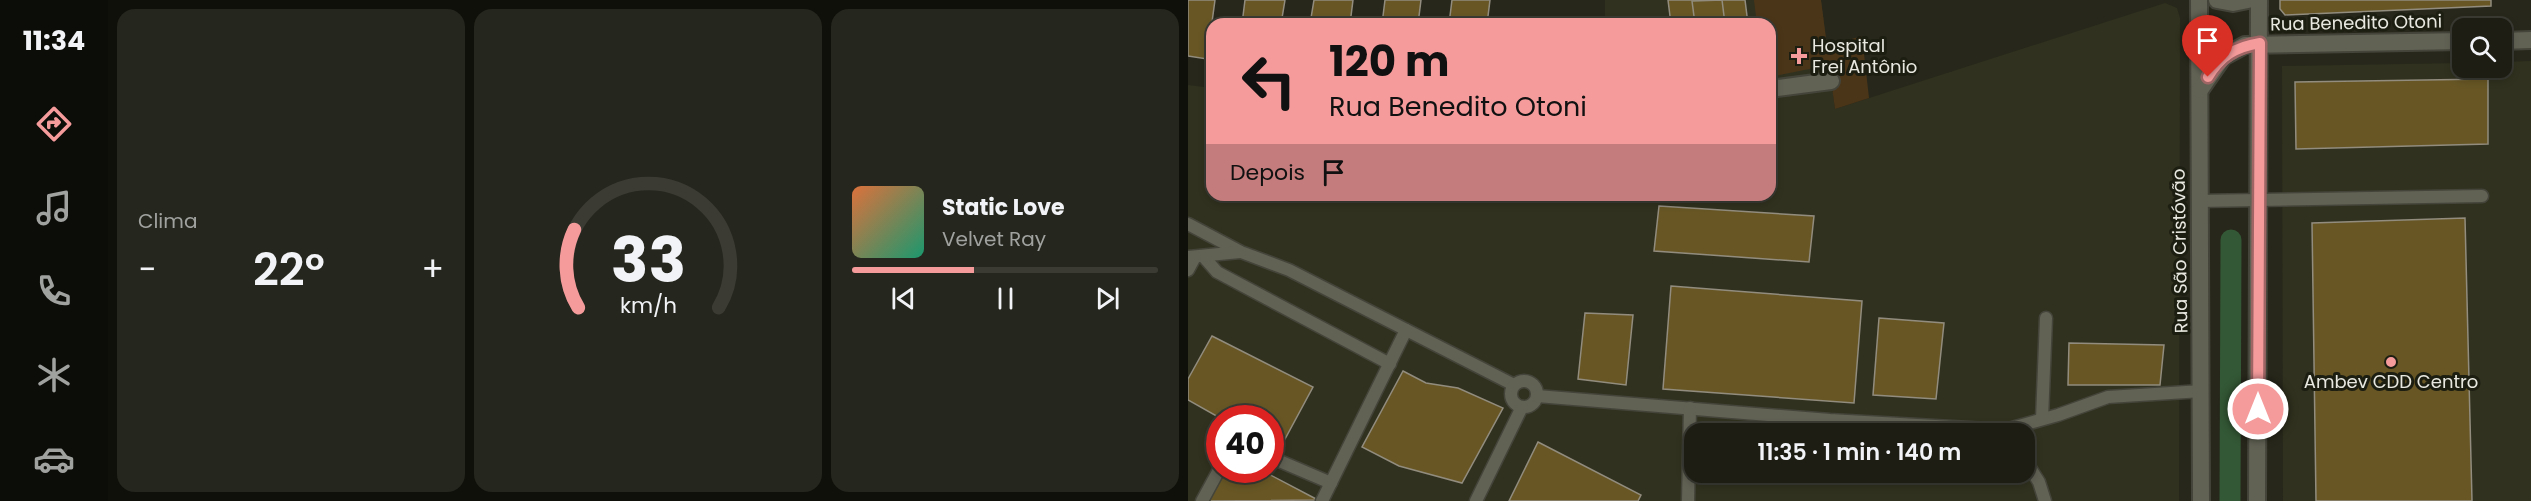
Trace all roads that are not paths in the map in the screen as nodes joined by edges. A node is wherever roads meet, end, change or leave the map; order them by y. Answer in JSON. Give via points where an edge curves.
{"nodes":[{"id":1,"x":2199,"y":0,"type":"edge"},
{"id":2,"x":2217,"y":0,"type":"edge"},
{"id":3,"x":2248,"y":0,"type":"edge"},
{"id":4,"x":2259,"y":0,"type":"edge"},
{"id":5,"x":2512,"y":40,"type":"edge"},
{"id":6,"x":2531,"y":40,"type":"edge"},
{"id":7,"x":2452,"y":41,"type":"edge"},
{"id":8,"x":2260,"y":43,"type":"junction"},
{"id":9,"x":1831,"y":81,"type":"dead end"},
{"id":10,"x":1776,"y":88,"type":"edge"},
{"id":11,"x":2199,"y":92,"type":"junction"},
{"id":12,"x":2482,"y":196,"type":"dead end"},
{"id":13,"x":2198,"y":201,"type":"junction"},
{"id":14,"x":2260,"y":201,"type":"junction"},
{"id":15,"x":1188,"y":224,"type":"edge"},
{"id":16,"x":1241,"y":252,"type":"junction"},
{"id":17,"x":1195,"y":256,"type":"edge"},
{"id":18,"x":1188,"y":270,"type":"edge"},
{"id":19,"x":2046,"y":318,"type":"dead end"},
{"id":20,"x":1406,"y":330,"type":"junction"},
{"id":21,"x":1390,"y":364,"type":"junction"},
{"id":22,"x":1514,"y":385,"type":"junction"},
{"id":23,"x":2202,"y":391,"type":"junction"},
{"id":24,"x":1538,"y":396,"type":"junction"},
{"id":25,"x":1522,"y":407,"type":"junction"},
{"id":26,"x":1690,"y":408,"type":"junction"},
{"id":27,"x":2042,"y":419,"type":"junction"},
{"id":28,"x":1888,"y":423,"type":"edge"},
{"id":29,"x":2031,"y":423,"type":"edge"},
{"id":30,"x":1284,"y":463,"type":"edge"},
{"id":31,"x":2035,"y":475,"type":"edge"},
{"id":32,"x":1212,"y":483,"type":"edge"},
{"id":33,"x":1331,"y":483,"type":"junction"},
{"id":34,"x":1202,"y":501,"type":"edge"},
{"id":35,"x":1322,"y":501,"type":"edge"},
{"id":36,"x":1476,"y":501,"type":"edge"},
{"id":37,"x":1688,"y":501,"type":"edge"},
{"id":38,"x":2045,"y":501,"type":"edge"},
{"id":39,"x":2201,"y":501,"type":"edge"},
{"id":40,"x":2258,"y":501,"type":"edge"}],
"edges":[{"from":1,"to":11,"type":"street","name":"Rua São Cristóvão"},
{"from":2,"to":3,"type":"street"},
{"from":4,"to":8,"type":"street"},
{"from":5,"to":6,"type":"street"},
{"from":7,"to":8,"type":"street","name":"Rua Benedito Otoni"},
{"from":8,"to":11,"type":"street","name":"Rua Benedito Otoni","via":[[2234,49],[2223,57]]},
{"from":8,"to":14,"type":"street"},
{"from":9,"to":10,"type":"street"},
{"from":11,"to":13,"type":"street","name":"Rua São Cristóvão"},
{"from":12,"to":14,"type":"lane"},
{"from":13,"to":14,"type":"lane"},
{"from":13,"to":23,"type":"street","name":"Rua São Cristóvão"},
{"from":14,"to":40,"type":"street"},
{"from":15,"to":16,"type":"lane"},
{"from":16,"to":17,"type":"lane"},
{"from":16,"to":20,"type":"lane","via":[[1289,270]]},
{"from":17,"to":18,"type":"lane"},
{"from":17,"to":21,"type":"lane","via":[[1217,272]]},
{"from":19,"to":27,"type":"lane"},
{"from":20,"to":21,"type":"lane"},
{"from":20,"to":22,"type":"lane"},
{"from":21,"to":33,"type":"lane"},
{"from":22,"to":24,"type":"lane","via":[[1527,381],[1537,389]]},
{"from":22,"to":25,"type":"lane","via":[[1512,399]]},
{"from":23,"to":27,"type":"lane","via":[[2108,397]]},
{"from":23,"to":39,"type":"street","name":"Rua São Cristóvão"},
{"from":24,"to":25,"type":"lane"},
{"from":24,"to":26,"type":"lane"},
{"from":25,"to":36,"type":"lane"},
{"from":26,"to":28,"type":"lane"},
{"from":26,"to":37,"type":"lane"},
{"from":27,"to":29,"type":"lane"},
{"from":30,"to":33,"type":"lane"},
{"from":31,"to":38,"type":"lane"},
{"from":32,"to":34,"type":"lane"},
{"from":33,"to":35,"type":"lane"}]}
